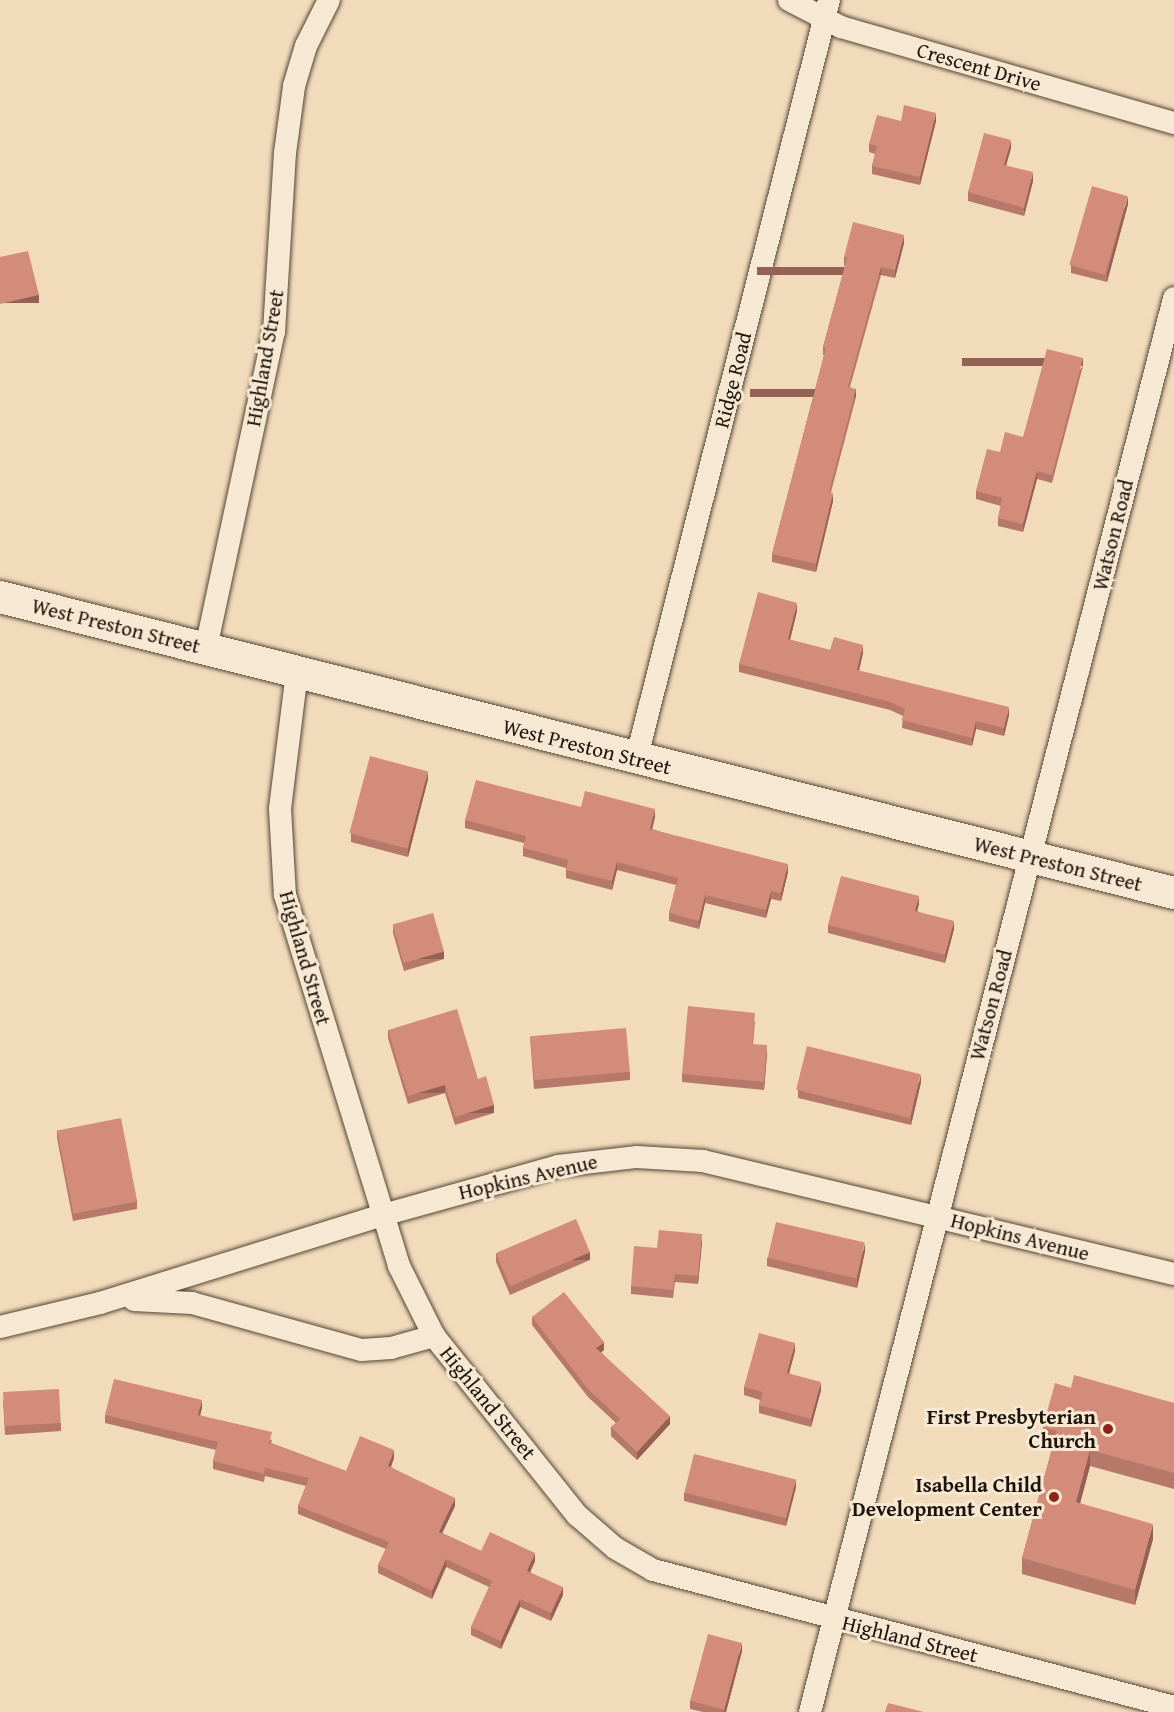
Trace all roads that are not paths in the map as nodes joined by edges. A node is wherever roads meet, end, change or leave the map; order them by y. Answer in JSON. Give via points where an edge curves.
{"nodes":[{"id":1,"x":329,"y":0,"type":"edge"},
{"id":2,"x":789,"y":0,"type":"edge"},
{"id":3,"x":827,"y":10,"type":"edge"},
{"id":4,"x":1174,"y":123,"type":"edge"},
{"id":5,"x":1174,"y":298,"type":"edge"},
{"id":6,"x":0,"y":597,"type":"edge"},
{"id":7,"x":206,"y":648,"type":"junction"},
{"id":8,"x":297,"y":672,"type":"junction"},
{"id":9,"x":636,"y":760,"type":"junction"},
{"id":10,"x":1030,"y":857,"type":"junction"},
{"id":11,"x":1174,"y":892,"type":"edge"},
{"id":12,"x":383,"y":1215,"type":"junction"},
{"id":13,"x":935,"y":1217,"type":"junction"},
{"id":14,"x":1174,"y":1274,"type":"edge"},
{"id":15,"x":100,"y":1303,"type":"junction"},
{"id":16,"x":0,"y":1327,"type":"edge"},
{"id":17,"x":434,"y":1336,"type":"junction"},
{"id":18,"x":832,"y":1619,"type":"junction"},
{"id":19,"x":1174,"y":1707,"type":"edge"},
{"id":20,"x":810,"y":1712,"type":"edge"}],
"edges":[{"from":1,"to":7,"type":"street","name":"Highland Street","via":[[306,46],[294,86],[285,153],[274,333]]},
{"from":2,"to":3,"type":"street","name":"Crescent Drive"},
{"from":3,"to":4,"type":"street","name":"Crescent Drive"},
{"from":3,"to":9,"type":"street","name":"Ridge Road"},
{"from":5,"to":10,"type":"street","name":"Watson Road"},
{"from":6,"to":7,"type":"street","name":"West Preston Street"},
{"from":7,"to":8,"type":"street","name":"West Preston Street"},
{"from":8,"to":9,"type":"street","name":"West Preston Street"},
{"from":8,"to":12,"type":"street","name":"Highland Street","via":[[281,788],[282,875],[299,947]]},
{"from":9,"to":10,"type":"street","name":"West Preston Street"},
{"from":10,"to":11,"type":"street","name":"West Preston Street"},
{"from":10,"to":13,"type":"street","name":"Watson Road"},
{"from":12,"to":13,"type":"street","name":"Hopkins Avenue","via":[[558,1166],[637,1156],[704,1161]]},
{"from":12,"to":15,"type":"street","name":"Hopkins Avenue"},
{"from":12,"to":17,"type":"street","name":"Highland Street","via":[[406,1283]]},
{"from":13,"to":14,"type":"street","name":"Hopkins Avenue"},
{"from":13,"to":18,"type":"street","name":"Watson Road"},
{"from":15,"to":16,"type":"street","name":"Hopkins Avenue"},
{"from":15,"to":17,"type":"street","name":"Hopkins Avenue","via":[[163,1299],[184,1302],[362,1350],[391,1348]]},
{"from":17,"to":18,"type":"street","name":"Highland Street","via":[[578,1515],[615,1548],[653,1570]]},
{"from":18,"to":19,"type":"street","name":"Highland Street"},
{"from":18,"to":20,"type":"street","name":"Watson Road"}]}
